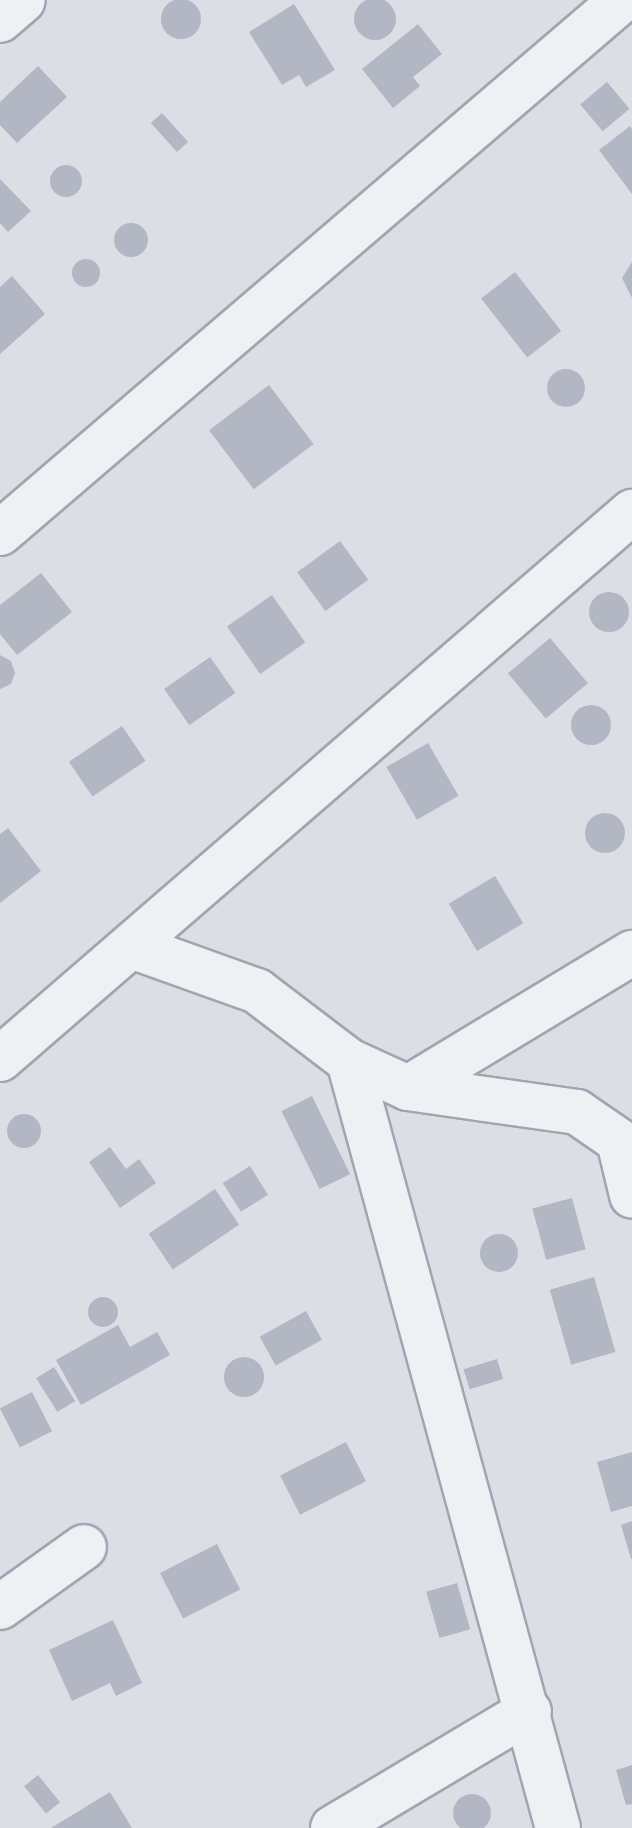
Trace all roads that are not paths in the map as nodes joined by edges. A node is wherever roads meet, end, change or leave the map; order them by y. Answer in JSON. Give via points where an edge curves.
{"nodes":[{"id":1,"x":23,"y":0,"type":"edge"},
{"id":2,"x":622,"y":0,"type":"edge"},
{"id":3,"x":0,"y":20,"type":"edge"},
{"id":4,"x":632,"y":512,"type":"edge"},
{"id":5,"x":0,"y":533,"type":"edge"},
{"id":6,"x":134,"y":947,"type":"junction"},
{"id":7,"x":632,"y":953,"type":"edge"},
{"id":8,"x":0,"y":1059,"type":"edge"},
{"id":9,"x":349,"y":1061,"type":"junction"},
{"id":10,"x":408,"y":1088,"type":"junction"},
{"id":11,"x":626,"y":1139,"type":"edge"},
{"id":12,"x":632,"y":1195,"type":"edge"},
{"id":13,"x":84,"y":1547,"type":"dead end"},
{"id":14,"x":0,"y":1607,"type":"edge"},
{"id":15,"x":529,"y":1711,"type":"junction"},
{"id":16,"x":333,"y":1828,"type":"edge"},
{"id":17,"x":558,"y":1828,"type":"edge"}],
"edges":[{"from":1,"to":3,"type":"street"},
{"from":2,"to":5,"type":"street"},
{"from":4,"to":6,"type":"street"},
{"from":6,"to":8,"type":"street"},
{"from":6,"to":9,"type":"street","via":[[257,991]]},
{"from":7,"to":10,"type":"street"},
{"from":9,"to":10,"type":"street"},
{"from":9,"to":15,"type":"street"},
{"from":10,"to":11,"type":"street","via":[[577,1112]]},
{"from":11,"to":12,"type":"street"},
{"from":13,"to":14,"type":"street"},
{"from":15,"to":16,"type":"street"},
{"from":15,"to":17,"type":"street"}]}
